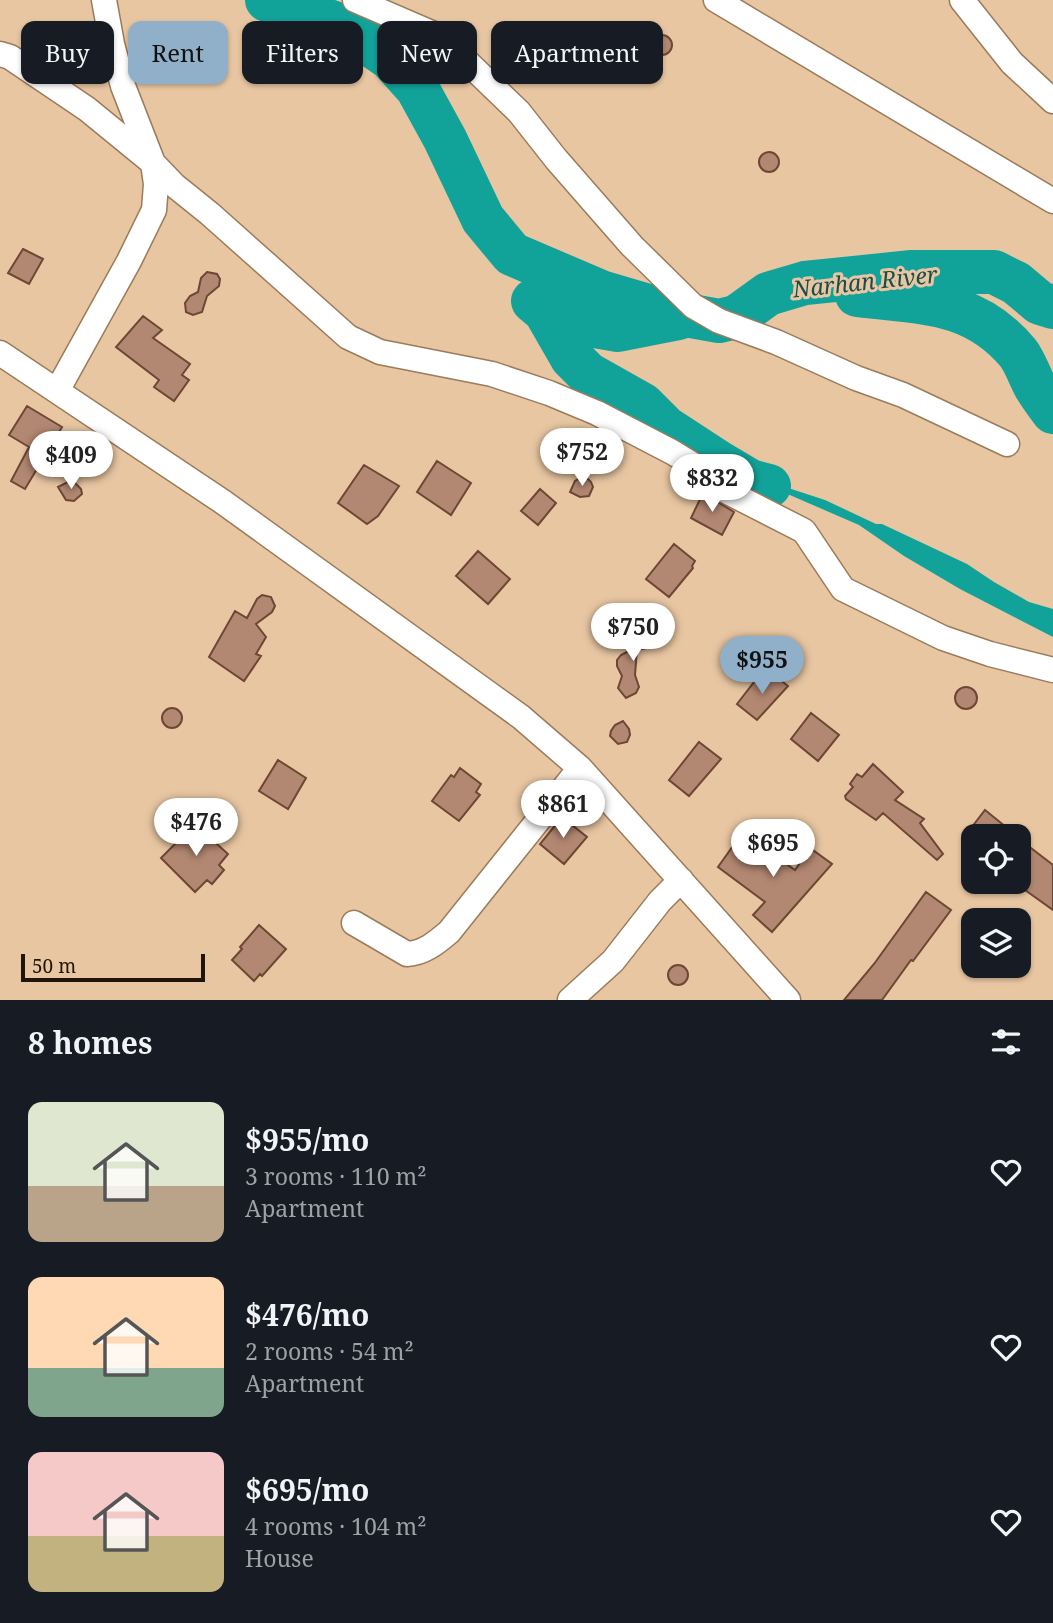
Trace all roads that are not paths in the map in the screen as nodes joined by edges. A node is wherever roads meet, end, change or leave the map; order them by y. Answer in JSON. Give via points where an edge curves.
{"nodes":[{"id":1,"x":104,"y":0,"type":"edge"},
{"id":2,"x":355,"y":0,"type":"edge"},
{"id":3,"x":716,"y":0,"type":"edge"},
{"id":4,"x":961,"y":0,"type":"edge"},
{"id":5,"x":0,"y":54,"type":"edge"},
{"id":6,"x":1053,"y":101,"type":"edge"},
{"id":7,"x":153,"y":163,"type":"junction"},
{"id":8,"x":1053,"y":201,"type":"edge"},
{"id":9,"x":0,"y":353,"type":"edge"},
{"id":10,"x":57,"y":391,"type":"junction"},
{"id":11,"x":1007,"y":444,"type":"dead end"},
{"id":12,"x":1053,"y":670,"type":"edge"},
{"id":13,"x":580,"y":768,"type":"junction"},
{"id":14,"x":681,"y":880,"type":"junction"},
{"id":15,"x":354,"y":923,"type":"dead end"},
{"id":16,"x":570,"y":1000,"type":"edge"},
{"id":17,"x":789,"y":1000,"type":"edge"}],
"edges":[{"from":1,"to":7,"type":"street","via":[[123,86]]},
{"from":2,"to":11,"type":"street","via":[[436,35],[463,58],[519,112],[632,246],[693,306]]},
{"from":3,"to":8,"type":"street"},
{"from":4,"to":6,"type":"street","via":[[1012,62]]},
{"from":5,"to":7,"type":"street","via":[[87,109]]},
{"from":7,"to":10,"type":"street","via":[[154,210]]},
{"from":7,"to":12,"type":"street","via":[[348,337],[380,352],[492,374],[597,413],[718,480],[720,488],[804,531],[843,589],[943,638]]},
{"from":9,"to":10,"type":"street"},
{"from":10,"to":13,"type":"street","via":[[234,510],[521,717]]},
{"from":13,"to":14,"type":"street"},
{"from":13,"to":15,"type":"street","via":[[433,946],[407,954]]},
{"from":14,"to":16,"type":"street","via":[[613,961]]},
{"from":14,"to":17,"type":"street"}]}
